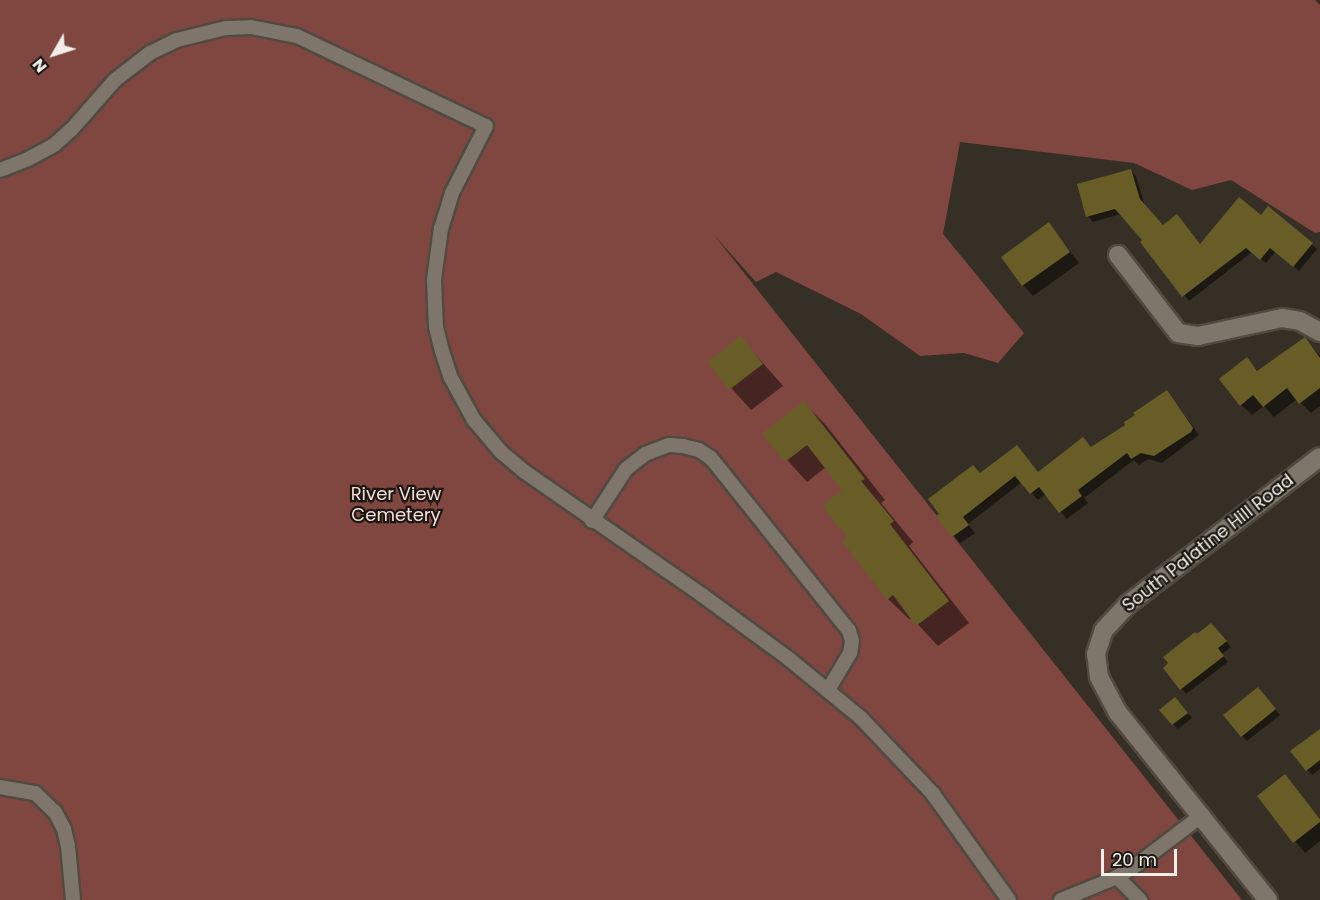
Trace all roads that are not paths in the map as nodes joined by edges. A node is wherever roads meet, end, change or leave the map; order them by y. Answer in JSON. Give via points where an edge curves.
{"nodes":[{"id":1,"x":0,"y":170,"type":"edge"},
{"id":2,"x":1118,"y":255,"type":"dead end"},
{"id":3,"x":1320,"y":332,"type":"edge"},
{"id":4,"x":1320,"y":457,"type":"edge"},
{"id":5,"x":592,"y":521,"type":"junction"},
{"id":6,"x":828,"y":690,"type":"junction"},
{"id":7,"x":0,"y":788,"type":"edge"},
{"id":8,"x":1201,"y":816,"type":"junction"},
{"id":9,"x":1117,"y":877,"type":"junction"},
{"id":10,"x":71,"y":900,"type":"edge"},
{"id":11,"x":1009,"y":900,"type":"edge"},
{"id":12,"x":1061,"y":900,"type":"edge"},
{"id":13,"x":1140,"y":900,"type":"edge"},
{"id":14,"x":1268,"y":900,"type":"edge"}],
"edges":[{"from":1,"to":5,"type":"lane","via":[[54,145],[115,80],[150,53],[177,40],[226,28],[251,27],[297,36],[486,126],[452,193],[441,228],[434,288],[442,351],[464,404],[486,437],[525,472]]},
{"from":2,"to":3,"type":"street","via":[[1178,333],[1198,336],[1282,318],[1300,321]]},
{"from":4,"to":8,"type":"street","name":"South Palatine Hill Road","via":[[1127,605],[1112,618],[1100,641],[1097,665],[1110,700]]},
{"from":5,"to":6,"type":"lane","via":[[702,595]]},
{"from":5,"to":6,"type":"lane","via":[[626,469],[645,454],[669,445],[699,450],[711,458],[849,631],[850,653]]},
{"from":6,"to":11,"type":"lane","via":[[894,751],[933,794]]},
{"from":7,"to":10,"type":"lane","via":[[35,793],[56,812],[68,846]]},
{"from":8,"to":9,"type":"lane"},
{"from":8,"to":14,"type":"street","name":"South Palatine Hill Road"},
{"from":9,"to":12,"type":"lane"},
{"from":9,"to":13,"type":"lane"}]}
